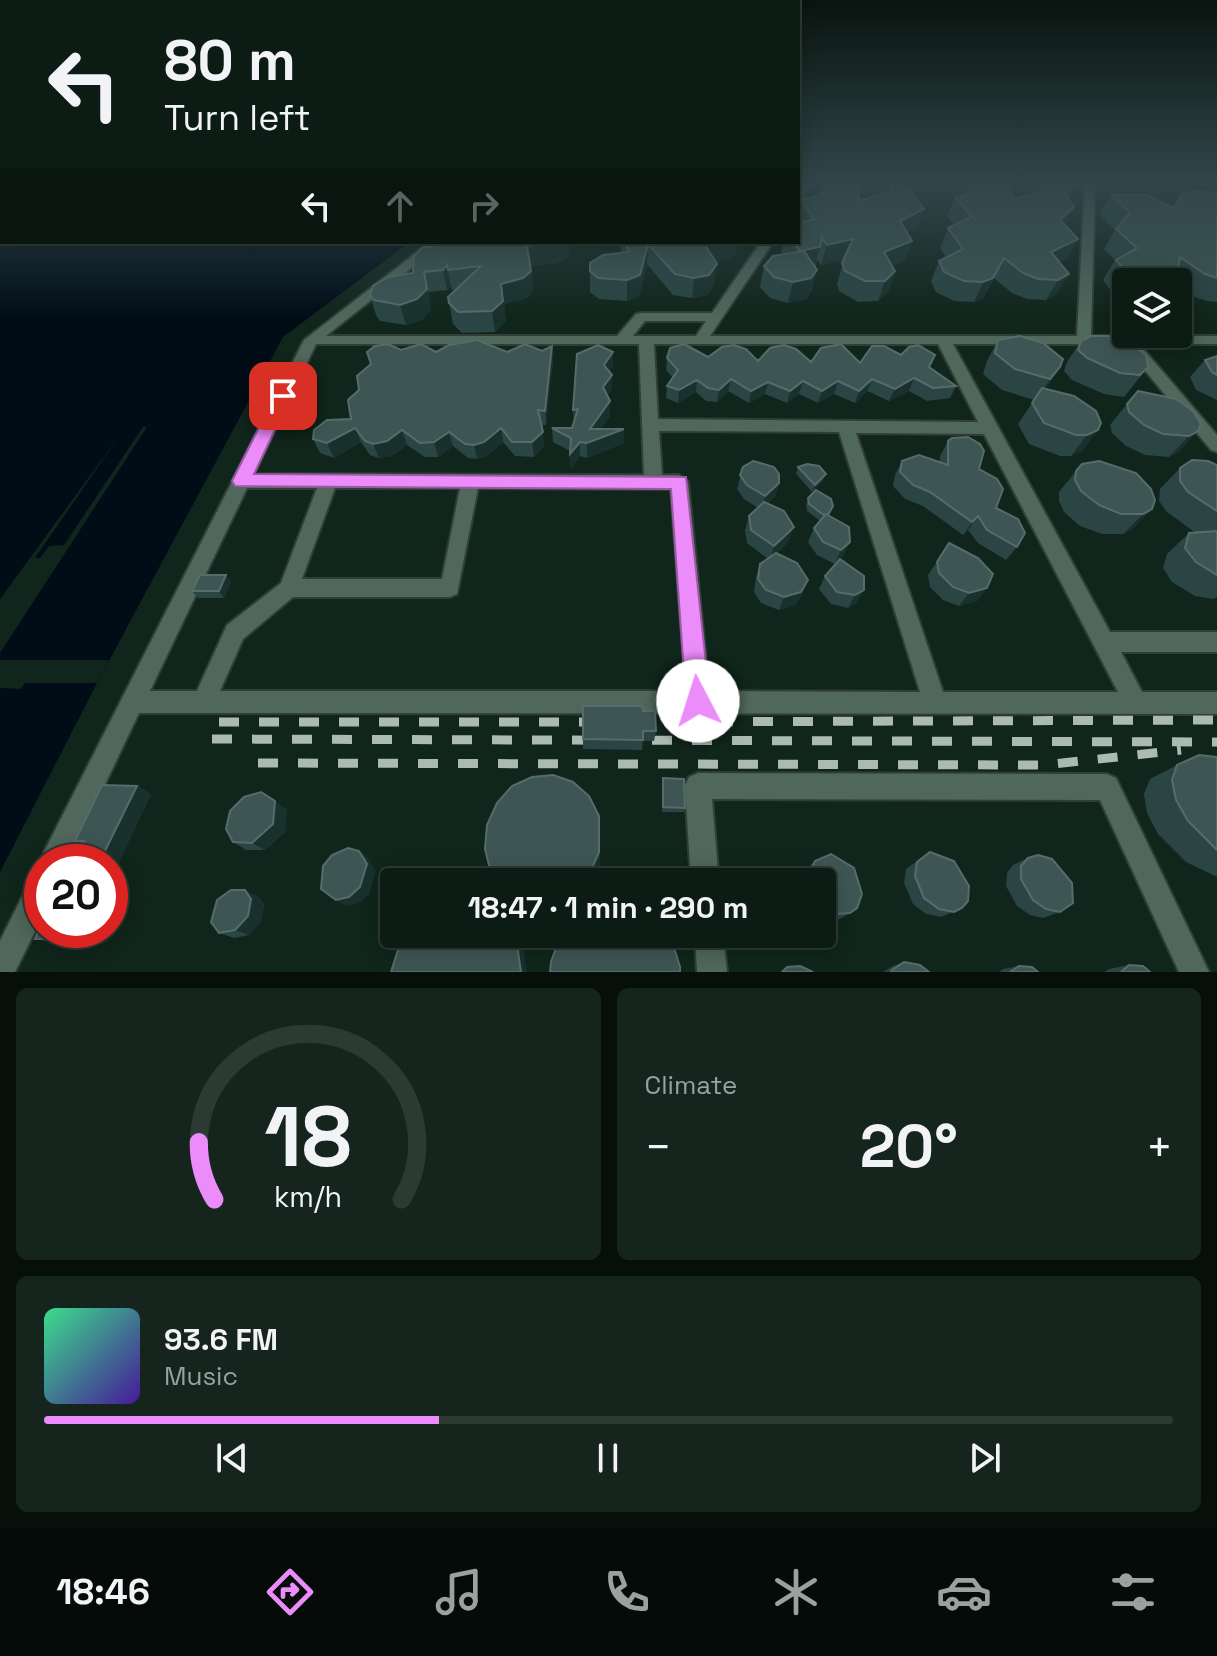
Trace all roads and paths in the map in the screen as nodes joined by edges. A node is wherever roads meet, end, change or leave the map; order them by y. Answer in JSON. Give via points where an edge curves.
{"nodes":[{"id":1,"x":1088,"y":227,"type":"edge"},
{"id":2,"x":435,"y":244,"type":"edge"},
{"id":3,"x":766,"y":244,"type":"edge"},
{"id":4,"x":715,"y":317,"type":"junction"},
{"id":5,"x":311,"y":340,"type":"junction"},
{"id":6,"x":621,"y":340,"type":"junction"},
{"id":7,"x":646,"y":340,"type":"junction"},
{"id":8,"x":700,"y":340,"type":"junction"},
{"id":9,"x":943,"y":340,"type":"junction"},
{"id":10,"x":1084,"y":340,"type":"junction"},
{"id":11,"x":1112,"y":340,"type":"edge"},
{"id":12,"x":1192,"y":340,"type":"edge"},
{"id":13,"x":1217,"y":340,"type":"edge"},
{"id":14,"x":1134,"y":348,"type":"edge"},
{"id":15,"x":650,"y":425,"type":"junction"},
{"id":16,"x":846,"y":427,"type":"junction"},
{"id":17,"x":990,"y":428,"type":"junction"},
{"id":18,"x":1217,"y":446,"type":"edge"},
{"id":19,"x":241,"y":481,"type":"junction"},
{"id":20,"x":653,"y":481,"type":"junction"},
{"id":21,"x":328,"y":482,"type":"junction"},
{"id":22,"x":470,"y":483,"type":"junction"},
{"id":23,"x":289,"y":588,"type":"junction"},
{"id":24,"x":1104,"y":642,"type":"junction"},
{"id":25,"x":1217,"y":642,"type":"edge"},
{"id":26,"x":698,"y":701,"type":"junction"},
{"id":27,"x":133,"y":702,"type":"junction"},
{"id":28,"x":204,"y":702,"type":"junction"},
{"id":29,"x":935,"y":702,"type":"junction"},
{"id":30,"x":1136,"y":703,"type":"junction"},
{"id":31,"x":1217,"y":703,"type":"edge"},
{"id":32,"x":63,"y":844,"type":"edge"},
{"id":33,"x":704,"y":868,"type":"edge"},
{"id":34,"x":24,"y":923,"type":"edge"},
{"id":35,"x":710,"y":948,"type":"edge"},
{"id":36,"x":0,"y":972,"type":"edge"},
{"id":37,"x":712,"y":972,"type":"edge"},
{"id":38,"x":1194,"y":972,"type":"edge"}],
"edges":[{"from":1,"to":10,"type":"lane"},
{"from":2,"to":5,"type":"lane"},
{"from":3,"to":4,"type":"lane"},
{"from":4,"to":6,"type":"lane","via":[[641,317]]},
{"from":4,"to":8,"type":"lane"},
{"from":5,"to":6,"type":"lane"},
{"from":5,"to":19,"type":"lane"},
{"from":6,"to":7,"type":"lane"},
{"from":7,"to":8,"type":"lane"},
{"from":7,"to":15,"type":"lane"},
{"from":8,"to":9,"type":"lane"},
{"from":9,"to":10,"type":"lane"},
{"from":9,"to":17,"type":"lane"},
{"from":10,"to":11,"type":"lane"},
{"from":12,"to":13,"type":"lane"},
{"from":14,"to":18,"type":"lane"},
{"from":15,"to":16,"type":"lane"},
{"from":15,"to":20,"type":"lane"},
{"from":16,"to":17,"type":"lane"},
{"from":16,"to":29,"type":"lane"},
{"from":17,"to":24,"type":"lane"},
{"from":19,"to":21,"type":"lane"},
{"from":19,"to":27,"type":"lane"},
{"from":20,"to":22,"type":"lane"},
{"from":20,"to":26,"type":"lane","via":[[679,482]]},
{"from":21,"to":22,"type":"lane"},
{"from":21,"to":23,"type":"lane"},
{"from":22,"to":23,"type":"lane","via":[[450,588]]},
{"from":23,"to":28,"type":"lane","via":[[235,632]]},
{"from":24,"to":25,"type":"lane"},
{"from":24,"to":30,"type":"lane"},
{"from":26,"to":28,"type":"lane"},
{"from":26,"to":29,"type":"lane"},
{"from":27,"to":28,"type":"lane"},
{"from":27,"to":32,"type":"lane"},
{"from":29,"to":30,"type":"lane"},
{"from":30,"to":31,"type":"lane"},
{"from":33,"to":38,"type":"lane","via":[[698,786],[1107,787]]},
{"from":34,"to":36,"type":"lane"},
{"from":35,"to":37,"type":"lane"}]}
